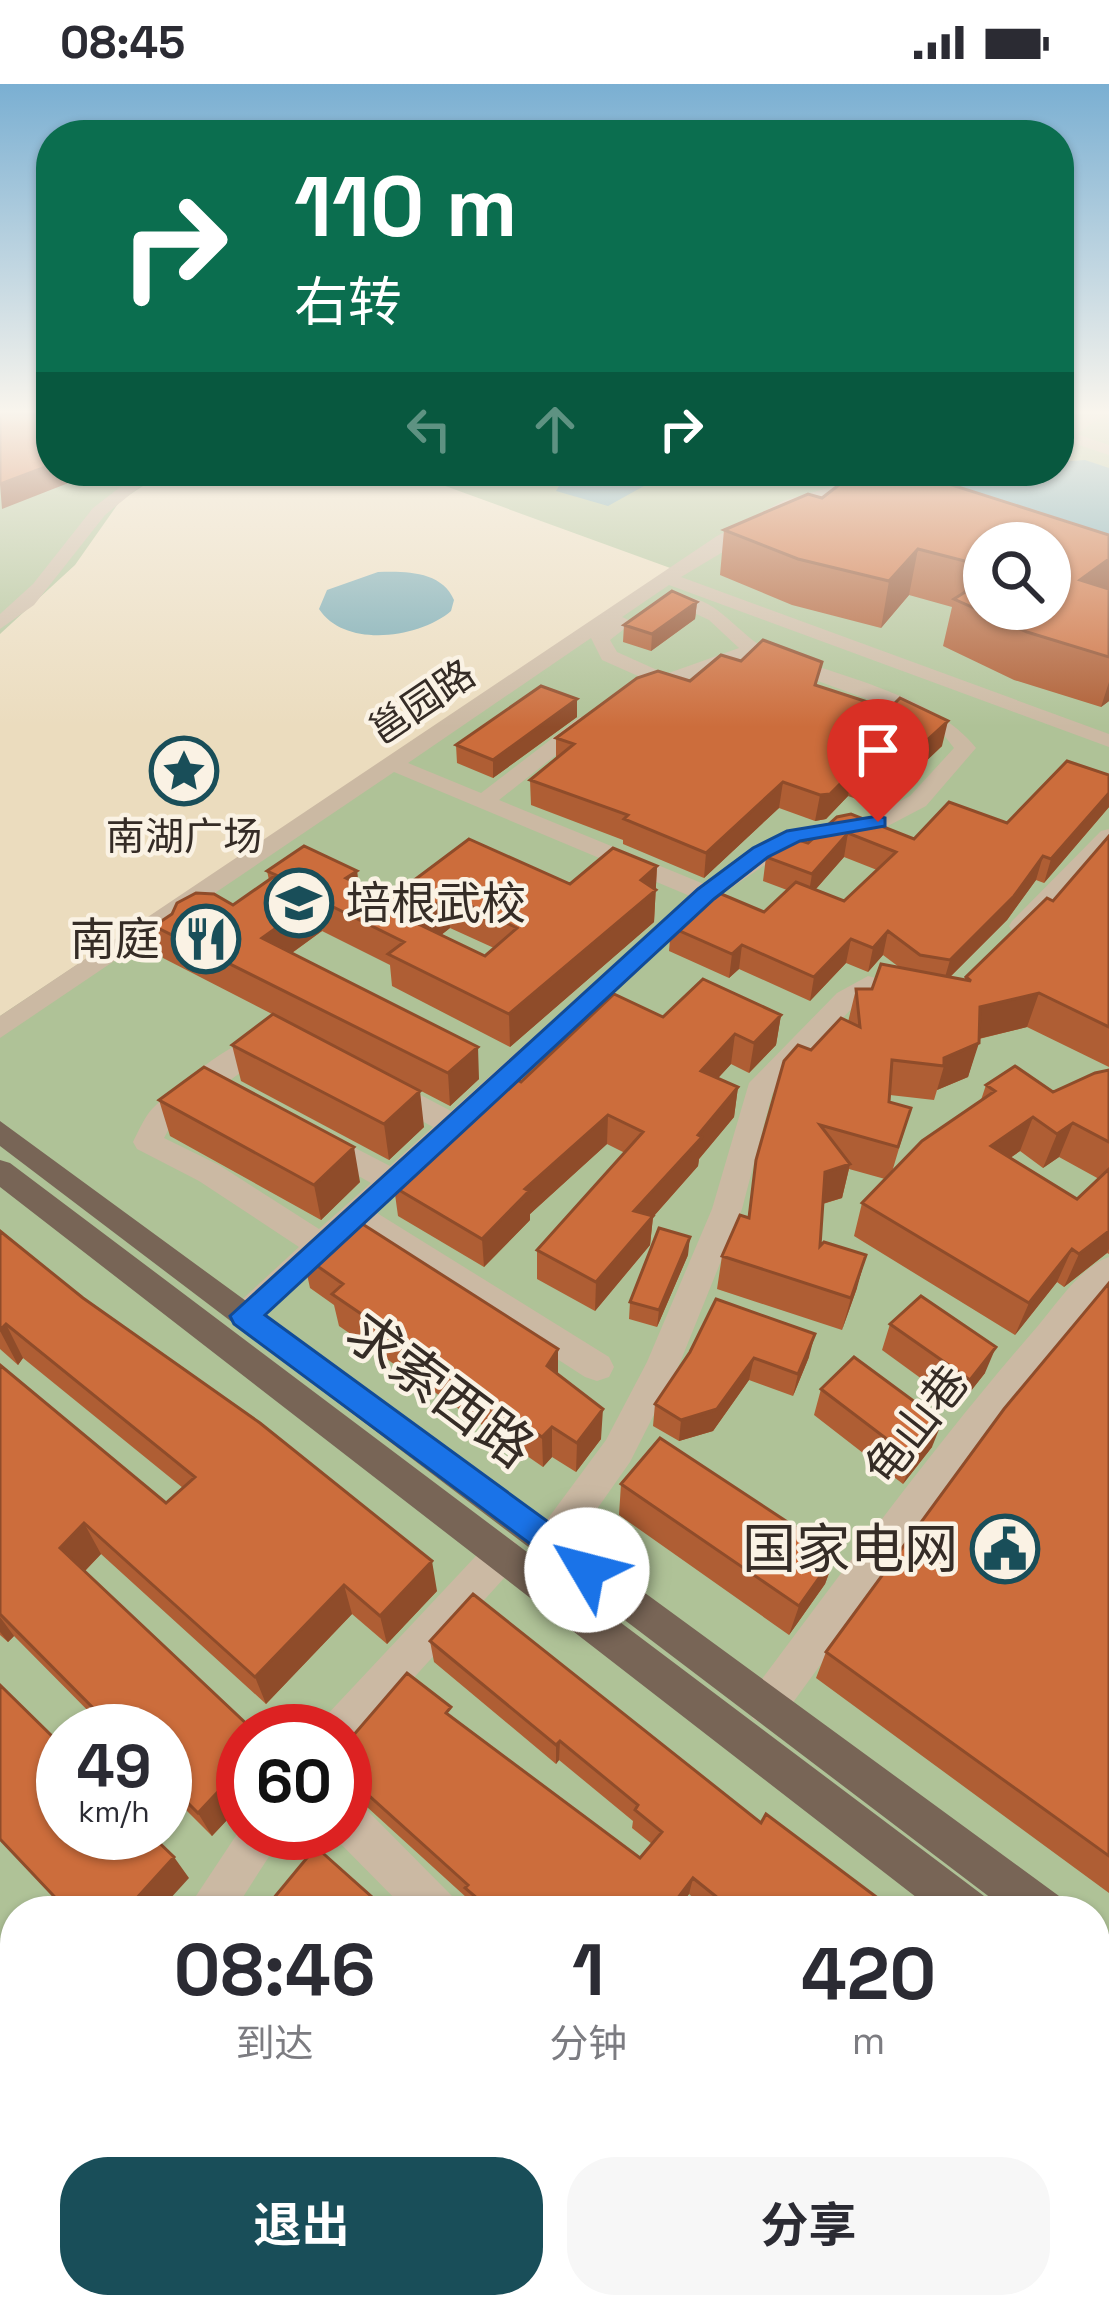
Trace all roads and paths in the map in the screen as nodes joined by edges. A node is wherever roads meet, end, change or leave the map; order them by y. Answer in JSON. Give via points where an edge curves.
{"nodes":[{"id":1,"x":93,"y":518,"type":"edge"},
{"id":2,"x":765,"y":518,"type":"edge"},
{"id":3,"x":667,"y":578,"type":"junction"},
{"id":4,"x":0,"y":622,"type":"edge"},
{"id":5,"x":752,"y":650,"type":"junction"},
{"id":6,"x":664,"y":680,"type":"junction"},
{"id":7,"x":1109,"y":741,"type":"edge"},
{"id":8,"x":395,"y":765,"type":"junction"},
{"id":9,"x":484,"y":802,"type":"junction"},
{"id":10,"x":1109,"y":836,"type":"edge"},
{"id":11,"x":706,"y":894,"type":"junction"},
{"id":12,"x":998,"y":950,"type":"edge"},
{"id":13,"x":927,"y":996,"type":"edge"},
{"id":14,"x":0,"y":1029,"type":"edge"},
{"id":15,"x":297,"y":1042,"type":"edge"},
{"id":16,"x":367,"y":1079,"type":"edge"},
{"id":17,"x":453,"y":1125,"type":"junction"},
{"id":18,"x":291,"y":1126,"type":"edge"},
{"id":19,"x":0,"y":1131,"type":"edge"},
{"id":20,"x":0,"y":1171,"type":"edge"},
{"id":21,"x":392,"y":1181,"type":"junction"},
{"id":22,"x":356,"y":1214,"type":"junction"},
{"id":23,"x":321,"y":1246,"type":"junction"},
{"id":24,"x":1109,"y":1269,"type":"edge"},
{"id":25,"x":245,"y":1316,"type":"junction"},
{"id":26,"x":596,"y":1367,"type":"dead end"},
{"id":27,"x":551,"y":1544,"type":"junction"},
{"id":28,"x":502,"y":1554,"type":"junction"},
{"id":29,"x":364,"y":1704,"type":"edge"},
{"id":30,"x":767,"y":1705,"type":"junction"},
{"id":31,"x":372,"y":1845,"type":"edge"},
{"id":32,"x":244,"y":1860,"type":"edge"},
{"id":33,"x":219,"y":1896,"type":"edge"},
{"id":34,"x":422,"y":1896,"type":"edge"},
{"id":35,"x":949,"y":1896,"type":"edge"},
{"id":36,"x":1024,"y":1896,"type":"edge"}],
"edges":[{"from":1,"to":4,"type":"street","via":[[57,571]]},
{"from":2,"to":3,"type":"street","name":"邕园路"},
{"from":3,"to":7,"type":"street"},
{"from":3,"to":8,"type":"street","name":"邕园路"},
{"from":5,"to":6,"type":"street"},
{"from":5,"to":6,"type":"street","via":[[716,616],[670,598],[600,639],[609,656]]},
{"from":5,"to":11,"type":"street","via":[[950,730],[965,748],[918,801],[878,822],[794,835]]},
{"from":6,"to":9,"type":"street","via":[[591,718]]},
{"from":8,"to":9,"type":"street"},
{"from":8,"to":14,"type":"street","name":"邕园路"},
{"from":9,"to":11,"type":"street"},
{"from":10,"to":12,"type":"street"},
{"from":11,"to":17,"type":"street"},
{"from":13,"to":27,"type":"street","via":[[868,984],[759,1090],[727,1209],[662,1365],[618,1451]]},
{"from":15,"to":23,"type":"street","via":[[280,1033],[254,1044],[221,1088],[160,1118],[147,1142]]},
{"from":16,"to":17,"type":"street"},
{"from":17,"to":21,"type":"street"},
{"from":18,"to":21,"type":"street"},
{"from":19,"to":25,"type":"main road","name":"求索西路"},
{"from":20,"to":28,"type":"main road","name":"求索西路"},
{"from":21,"to":22,"type":"street"},
{"from":22,"to":23,"type":"street"},
{"from":22,"to":26,"type":"street"},
{"from":23,"to":25,"type":"street"},
{"from":24,"to":30,"type":"street","name":"龟山巷","via":[[927,1488]]},
{"from":25,"to":27,"type":"main road","name":"求索西路"},
{"from":27,"to":30,"type":"main road","name":"求索西路"},
{"from":28,"to":29,"type":"street"},
{"from":28,"to":35,"type":"main road","name":"求索西路"},
{"from":30,"to":36,"type":"main road","name":"求索西路"},
{"from":31,"to":34,"type":"street"},
{"from":32,"to":33,"type":"street"}]}
